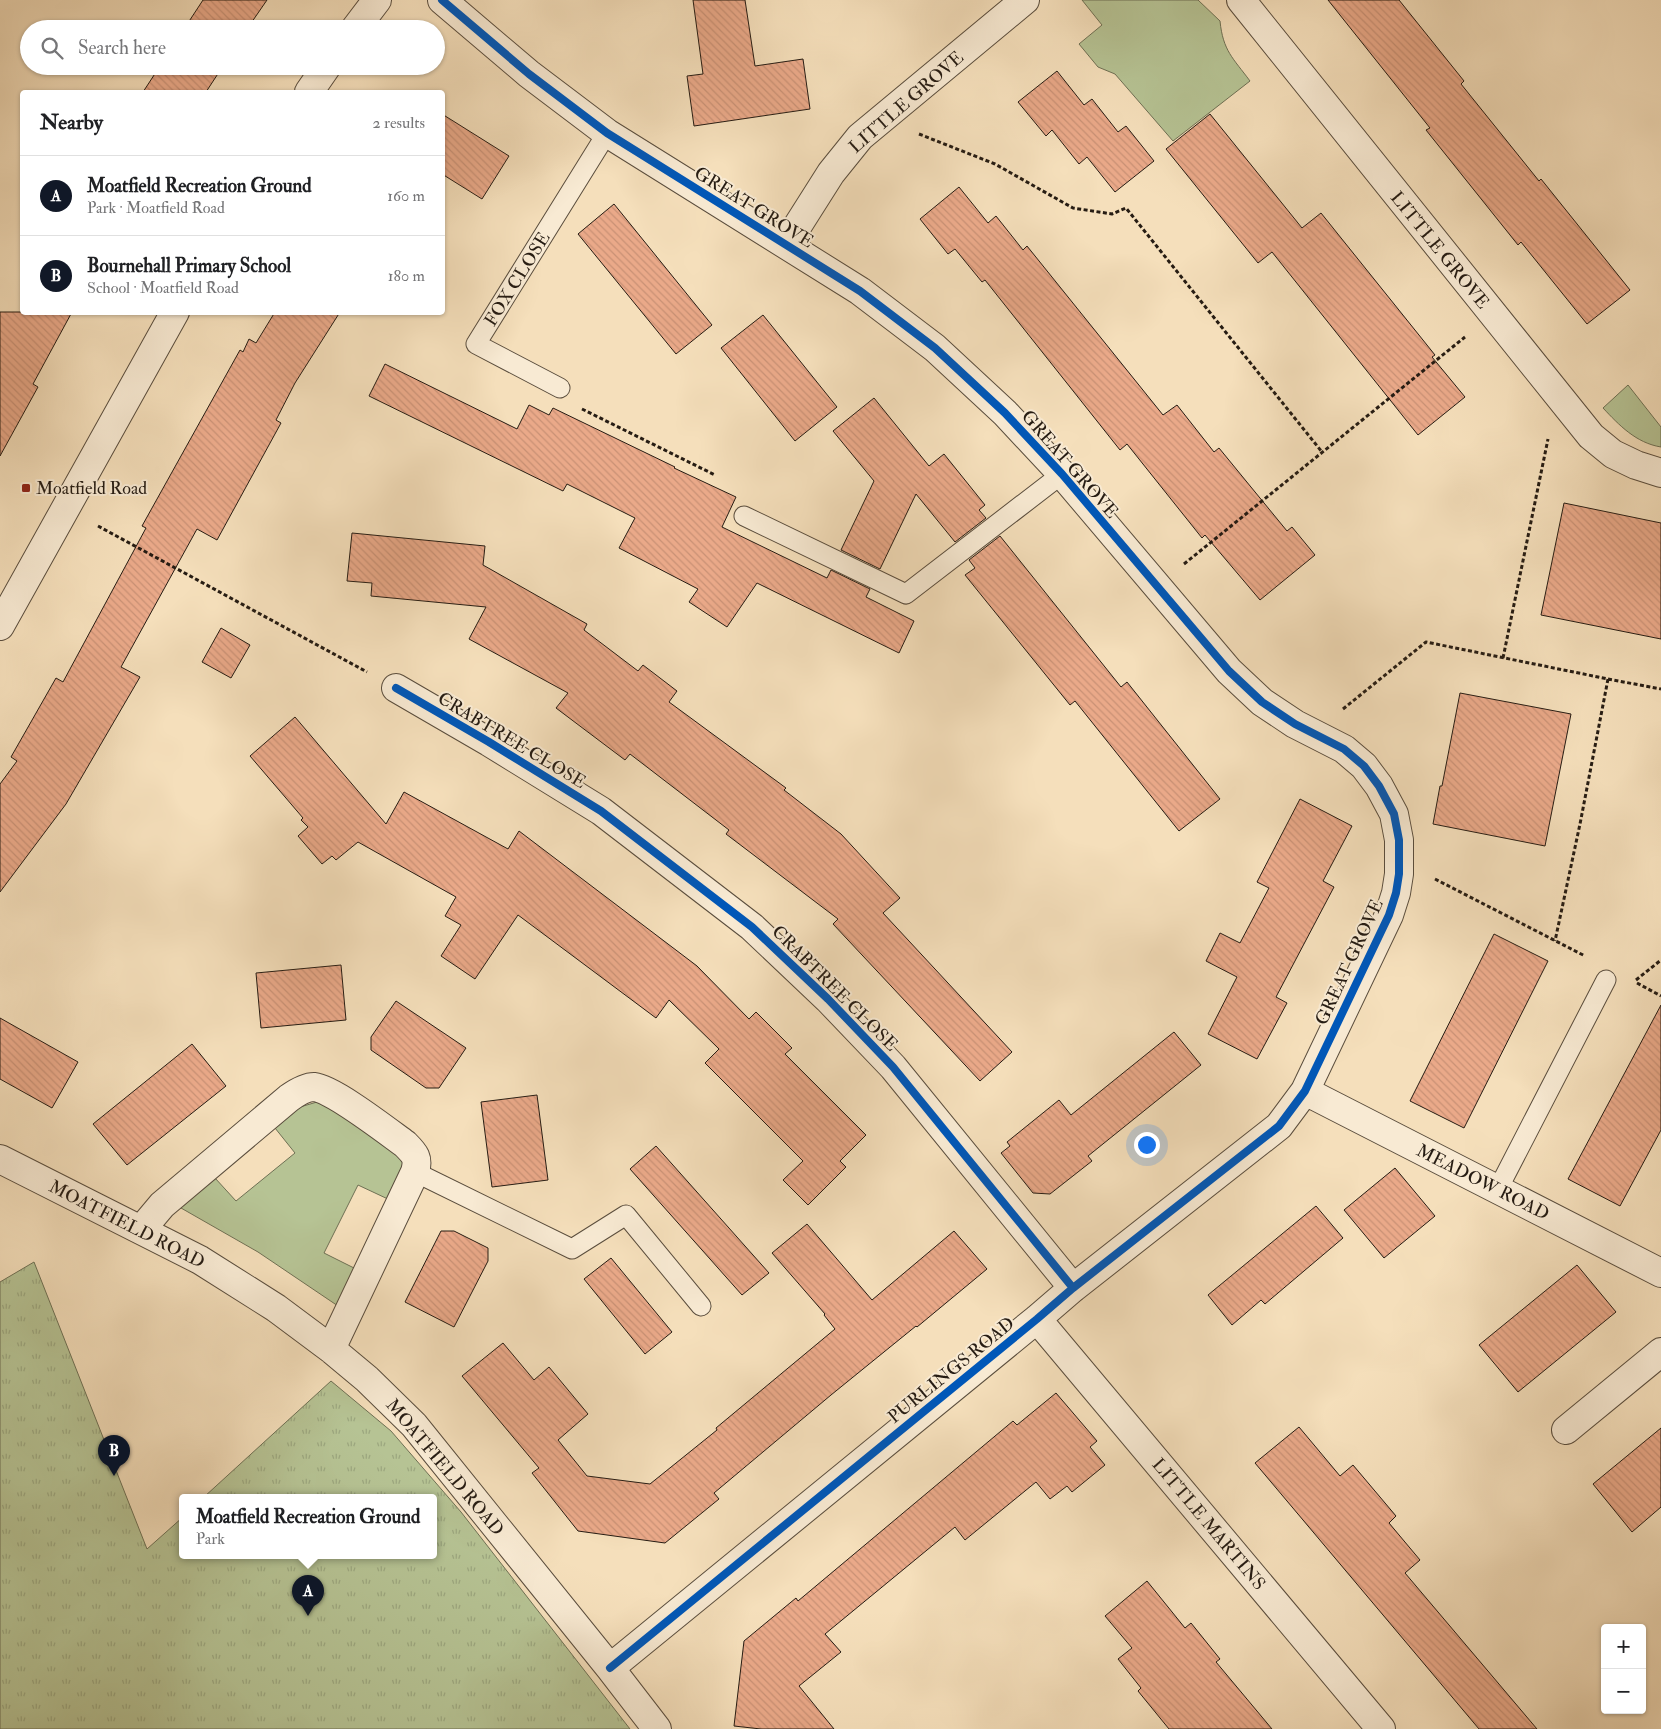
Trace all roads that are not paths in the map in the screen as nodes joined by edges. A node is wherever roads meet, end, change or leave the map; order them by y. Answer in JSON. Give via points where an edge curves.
{"nodes":[{"id":1,"x":377,"y":0,"type":"edge"},
{"id":2,"x":442,"y":0,"type":"edge"},
{"id":3,"x":1025,"y":0,"type":"edge"},
{"id":4,"x":1241,"y":0,"type":"edge"},
{"id":5,"x":362,"y":20,"type":"edge"},
{"id":6,"x":322,"y":75,"type":"edge"},
{"id":7,"x":311,"y":90,"type":"edge"},
{"id":8,"x":607,"y":133,"type":"junction"},
{"id":9,"x":786,"y":244,"type":"junction"},
{"id":10,"x":173,"y":315,"type":"edge"},
{"id":11,"x":560,"y":388,"type":"road end"},
{"id":12,"x":1661,"y":473,"type":"edge"},
{"id":13,"x":1062,"y":474,"type":"junction"},
{"id":14,"x":744,"y":516,"type":"dead end"},
{"id":15,"x":0,"y":626,"type":"edge"},
{"id":16,"x":396,"y":688,"type":"road end"},
{"id":17,"x":1606,"y":980,"type":"dead end"},
{"id":18,"x":1305,"y":1091,"type":"junction"},
{"id":19,"x":0,"y":1159,"type":"edge"},
{"id":20,"x":416,"y":1172,"type":"junction"},
{"id":21,"x":1498,"y":1189,"type":"junction"},
{"id":22,"x":141,"y":1230,"type":"junction"},
{"id":23,"x":1661,"y":1274,"type":"edge"},
{"id":24,"x":1073,"y":1288,"type":"junction"},
{"id":25,"x":701,"y":1306,"type":"dead end"},
{"id":26,"x":1037,"y":1319,"type":"junction"},
{"id":27,"x":331,"y":1349,"type":"junction"},
{"id":28,"x":1661,"y":1352,"type":"edge"},
{"id":29,"x":1566,"y":1430,"type":"dead end"},
{"id":30,"x":610,"y":1668,"type":"junction"},
{"id":31,"x":657,"y":1729,"type":"edge"},
{"id":32,"x":1381,"y":1729,"type":"edge"}],
"edges":[{"from":1,"to":5,"type":"street"},
{"from":2,"to":8,"type":"street","name":"GREAT GROVE","via":[[529,74]]},
{"from":3,"to":9,"type":"street","name":"LITTLE GROVE","via":[[860,137],[831,174]]},
{"from":4,"to":12,"type":"street","name":"LITTLE GROVE","via":[[1591,436],[1612,454]]},
{"from":6,"to":7,"type":"street"},
{"from":8,"to":9,"type":"street","name":"GREAT GROVE"},
{"from":8,"to":11,"type":"lane","name":"FOX CLOSE","via":[[476,344]]},
{"from":9,"to":13,"type":"street","name":"GREAT GROVE","via":[[860,291],[935,348],[1005,413]]},
{"from":10,"to":15,"type":"street"},
{"from":13,"to":14,"type":"lane","via":[[906,594]]},
{"from":13,"to":18,"type":"street","name":"GREAT GROVE","via":[[1229,672],[1262,702],[1295,724],[1344,749],[1364,766],[1394,814],[1399,840],[1399,874],[1390,915]]},
{"from":16,"to":24,"type":"street","name":"CRABTREE CLOSE","via":[[601,811],[752,927],[893,1067]]},
{"from":17,"to":21,"type":"lane"},
{"from":18,"to":21,"type":"street","name":"MEADOW ROAD"},
{"from":18,"to":24,"type":"street","name":"PURLINGS ROAD","via":[[1278,1126]]},
{"from":19,"to":22,"type":"street","name":"MOATFIELD ROAD"},
{"from":20,"to":22,"type":"street","via":[[418,1163],[414,1152],[405,1144],[336,1096],[311,1087],[289,1098],[162,1205]]},
{"from":20,"to":25,"type":"lane","via":[[572,1249],[626,1214]]},
{"from":20,"to":27,"type":"street"},
{"from":21,"to":23,"type":"street","name":"MEADOW ROAD"},
{"from":22,"to":27,"type":"street","name":"MOATFIELD ROAD","via":[[276,1308]]},
{"from":24,"to":26,"type":"street","name":"PURLINGS ROAD"},
{"from":26,"to":30,"type":"street","name":"PURLINGS ROAD"},
{"from":26,"to":32,"type":"street","name":"LITTLE MARTINS"},
{"from":27,"to":30,"type":"street","name":"MOATFIELD ROAD","via":[[414,1425]]},
{"from":28,"to":29,"type":"street"},
{"from":30,"to":31,"type":"street","name":"MOATFIELD ROAD"}]}
